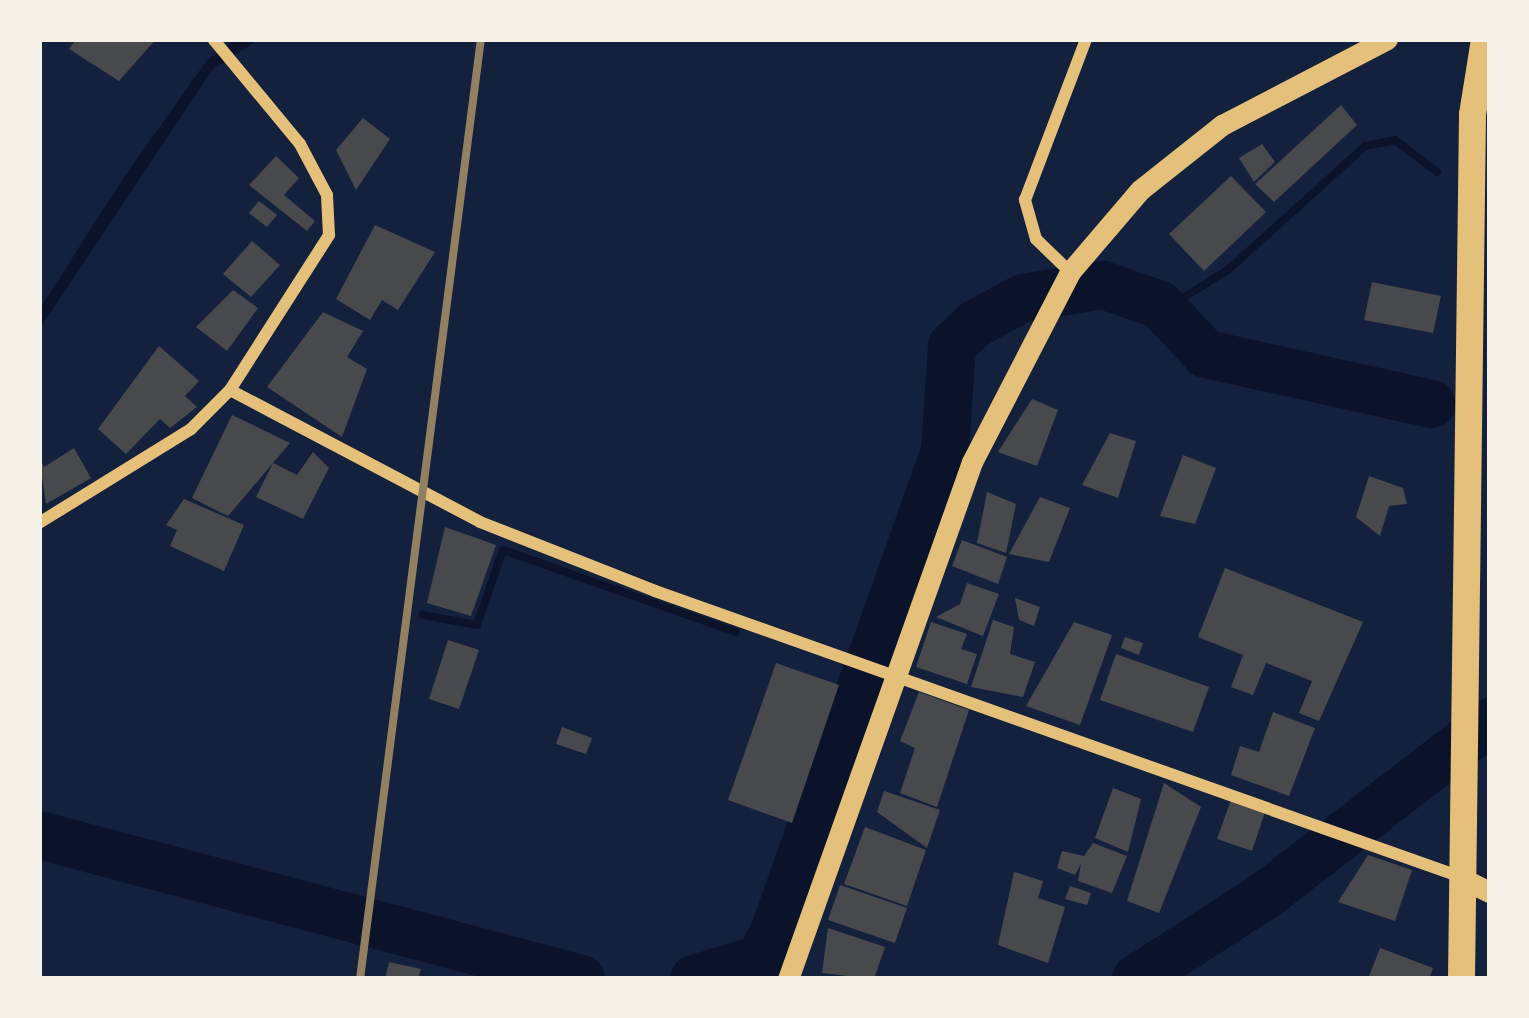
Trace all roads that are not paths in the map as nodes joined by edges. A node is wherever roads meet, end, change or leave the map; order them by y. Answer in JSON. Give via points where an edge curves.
{"nodes":[{"id":1,"x":213,"y":39,"type":"edge"},
{"id":2,"x":1086,"y":39,"type":"edge"},
{"id":3,"x":1387,"y":39,"type":"edge"},
{"id":4,"x":1484,"y":39,"type":"edge"},
{"id":5,"x":1070,"y":272,"type":"junction"},
{"id":6,"x":230,"y":390,"type":"junction"},
{"id":7,"x":39,"y":523,"type":"edge"},
{"id":8,"x":897,"y":673,"type":"junction"},
{"id":9,"x":1478,"y":886,"type":"edge"},
{"id":10,"x":788,"y":979,"type":"edge"},
{"id":11,"x":1461,"y":979,"type":"edge"}],
"edges":[{"from":1,"to":6,"type":"street","via":[[300,144],[327,195],[329,235]]},
{"from":2,"to":5,"type":"street","via":[[1025,200],[1036,238]]},
{"from":3,"to":5,"type":"street","via":[[1222,125],[1140,190]]},
{"from":4,"to":9,"type":"highway","via":[[1472,114],[1466,713]]},
{"from":5,"to":8,"type":"street","via":[[972,462]]},
{"from":6,"to":7,"type":"street","via":[[191,428]]},
{"from":6,"to":8,"type":"street","via":[[480,522]]},
{"from":8,"to":9,"type":"street"},
{"from":8,"to":10,"type":"street"},
{"from":9,"to":11,"type":"highway"}]}
